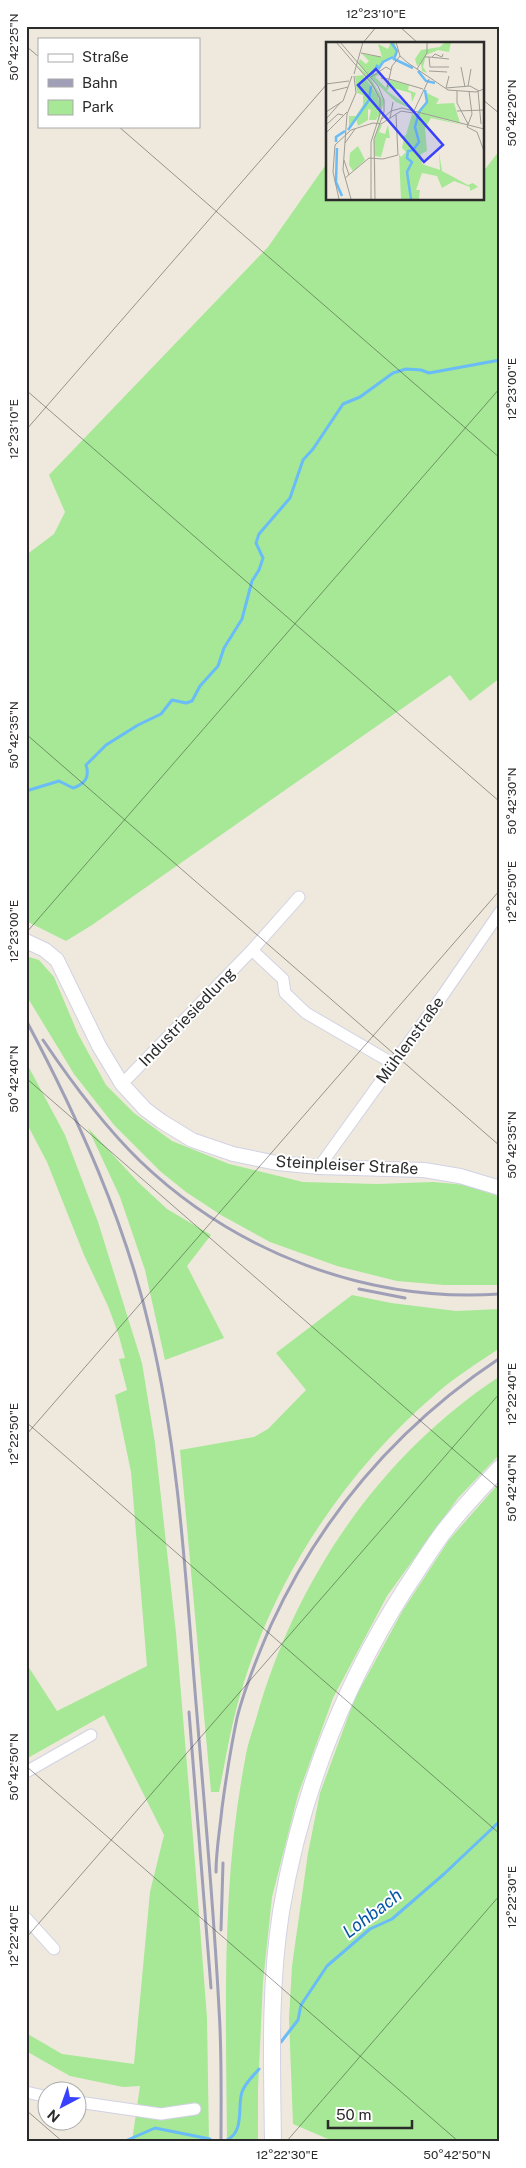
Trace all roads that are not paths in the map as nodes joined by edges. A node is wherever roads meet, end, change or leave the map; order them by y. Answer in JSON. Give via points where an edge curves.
{"nodes":[{"id":1,"x":299,"y":897,"type":"dead end"},
{"id":2,"x":500,"y":912,"type":"edge"},
{"id":3,"x":26,"y":941,"type":"edge"},
{"id":4,"x":252,"y":950,"type":"junction"},
{"id":5,"x":392,"y":1063,"type":"junction"},
{"id":6,"x":122,"y":1084,"type":"junction"},
{"id":7,"x":319,"y":1167,"type":"junction"},
{"id":8,"x":500,"y":1188,"type":"edge"},
{"id":9,"x":500,"y":1468,"type":"edge"},
{"id":10,"x":91,"y":1735,"type":"dead end"},
{"id":11,"x":26,"y":1772,"type":"edge"},
{"id":12,"x":26,"y":1918,"type":"edge"},
{"id":13,"x":54,"y":1949,"type":"dead end"},
{"id":14,"x":88,"y":2103,"type":"edge"},
{"id":15,"x":195,"y":2109,"type":"dead end"},
{"id":16,"x":273,"y":2142,"type":"edge"}],
"edges":[{"from":1,"to":4,"type":"street","name":"Industriesiedlung"},
{"from":2,"to":5,"type":"street","name":"Mühlenstraße"},
{"from":3,"to":6,"type":"street","name":"Steinpleiser Straße","via":[[58,960],[98,1046]]},
{"from":4,"to":5,"type":"street","via":[[284,979],[285,993],[306,1013]]},
{"from":4,"to":6,"type":"street","name":"Industriesiedlung"},
{"from":5,"to":7,"type":"street","name":"Mühlenstraße"},
{"from":6,"to":7,"type":"street","name":"Steinpleiser Straße","via":[[155,1117],[192,1140],[233,1154]]},
{"from":7,"to":8,"type":"street","name":"Steinpleiser Straße","via":[[424,1170]]},
{"from":9,"to":16,"type":"main road","via":[[444,1531],[401,1594],[337,1717],[306,1802],[281,1912],[272,2026]]},
{"from":10,"to":11,"type":"street"},
{"from":12,"to":13,"type":"street"},
{"from":14,"to":15,"type":"street","via":[[161,2114]]}]}
